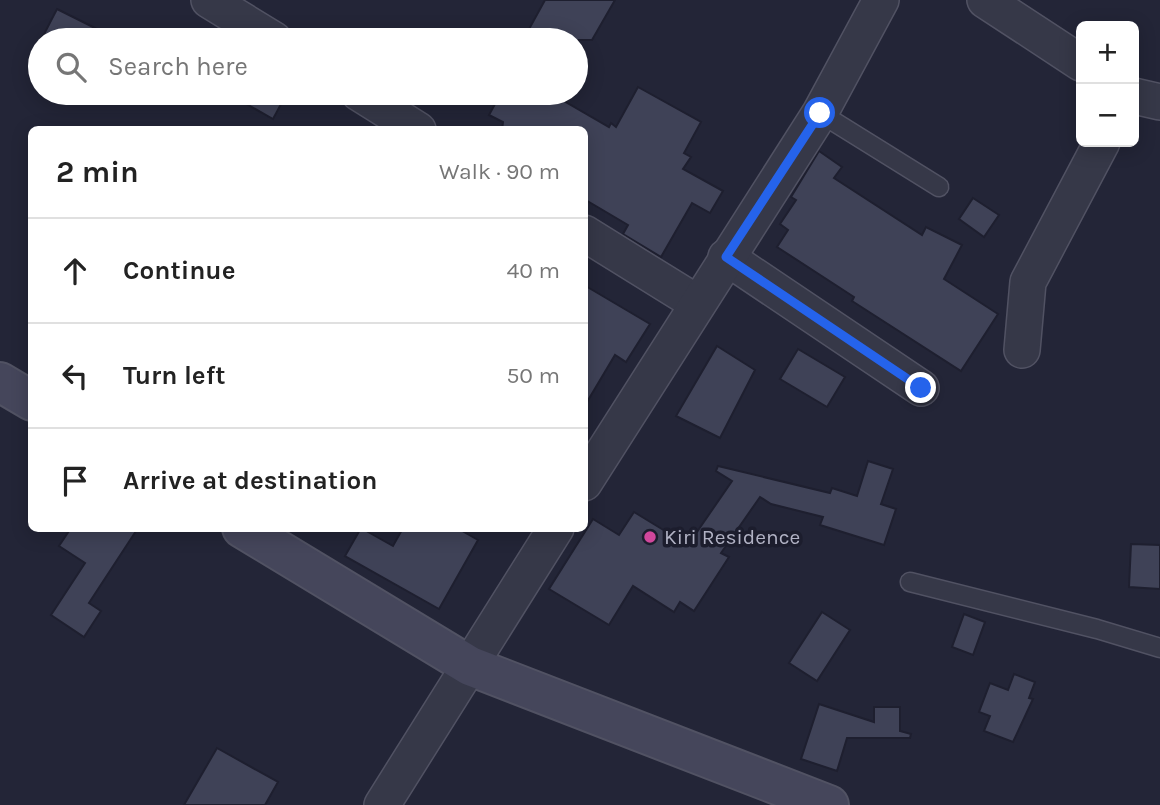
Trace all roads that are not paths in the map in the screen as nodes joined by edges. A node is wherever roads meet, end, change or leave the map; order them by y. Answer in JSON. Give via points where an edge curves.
{"nodes":[{"id":1,"x":209,"y":0,"type":"edge"},
{"id":2,"x":881,"y":0,"type":"edge"},
{"id":3,"x":985,"y":0,"type":"edge"},
{"id":4,"x":254,"y":28,"type":"edge"},
{"id":5,"x":1076,"y":60,"type":"edge"},
{"id":6,"x":1139,"y":97,"type":"edge"},
{"id":7,"x":1160,"y":102,"type":"edge"},
{"id":8,"x":378,"y":105,"type":"edge"},
{"id":9,"x":820,"y":113,"type":"junction"},
{"id":10,"x":412,"y":126,"type":"edge"},
{"id":11,"x":1099,"y":147,"type":"edge"},
{"id":12,"x":939,"y":187,"type":"dead end"},
{"id":13,"x":588,"y":235,"type":"edge"},
{"id":14,"x":726,"y":257,"type":"junction"},
{"id":15,"x":697,"y":303,"type":"junction"},
{"id":16,"x":1022,"y":350,"type":"dead end"},
{"id":17,"x":0,"y":382,"type":"edge"},
{"id":18,"x":921,"y":388,"type":"dead end"},
{"id":19,"x":28,"y":399,"type":"edge"},
{"id":20,"x":588,"y":477,"type":"edge"},
{"id":21,"x":249,"y":532,"type":"edge"},
{"id":22,"x":554,"y":532,"type":"edge"},
{"id":23,"x":910,"y":582,"type":"dead end"},
{"id":24,"x":1160,"y":648,"type":"edge"},
{"id":25,"x":470,"y":666,"type":"junction"},
{"id":26,"x":382,"y":805,"type":"edge"},
{"id":27,"x":830,"y":805,"type":"edge"}],
"edges":[{"from":1,"to":4,"type":"street"},
{"from":2,"to":9,"type":"street"},
{"from":3,"to":5,"type":"street"},
{"from":6,"to":7,"type":"street"},
{"from":8,"to":10,"type":"street"},
{"from":9,"to":12,"type":"lane"},
{"from":9,"to":14,"type":"street"},
{"from":11,"to":16,"type":"street","via":[[1028,282]]},
{"from":13,"to":15,"type":"street"},
{"from":14,"to":15,"type":"street"},
{"from":14,"to":18,"type":"street"},
{"from":15,"to":20,"type":"street"},
{"from":17,"to":19,"type":"street"},
{"from":21,"to":25,"type":"street"},
{"from":22,"to":25,"type":"street"},
{"from":23,"to":24,"type":"lane"},
{"from":25,"to":26,"type":"street"},
{"from":25,"to":27,"type":"street"}]}
